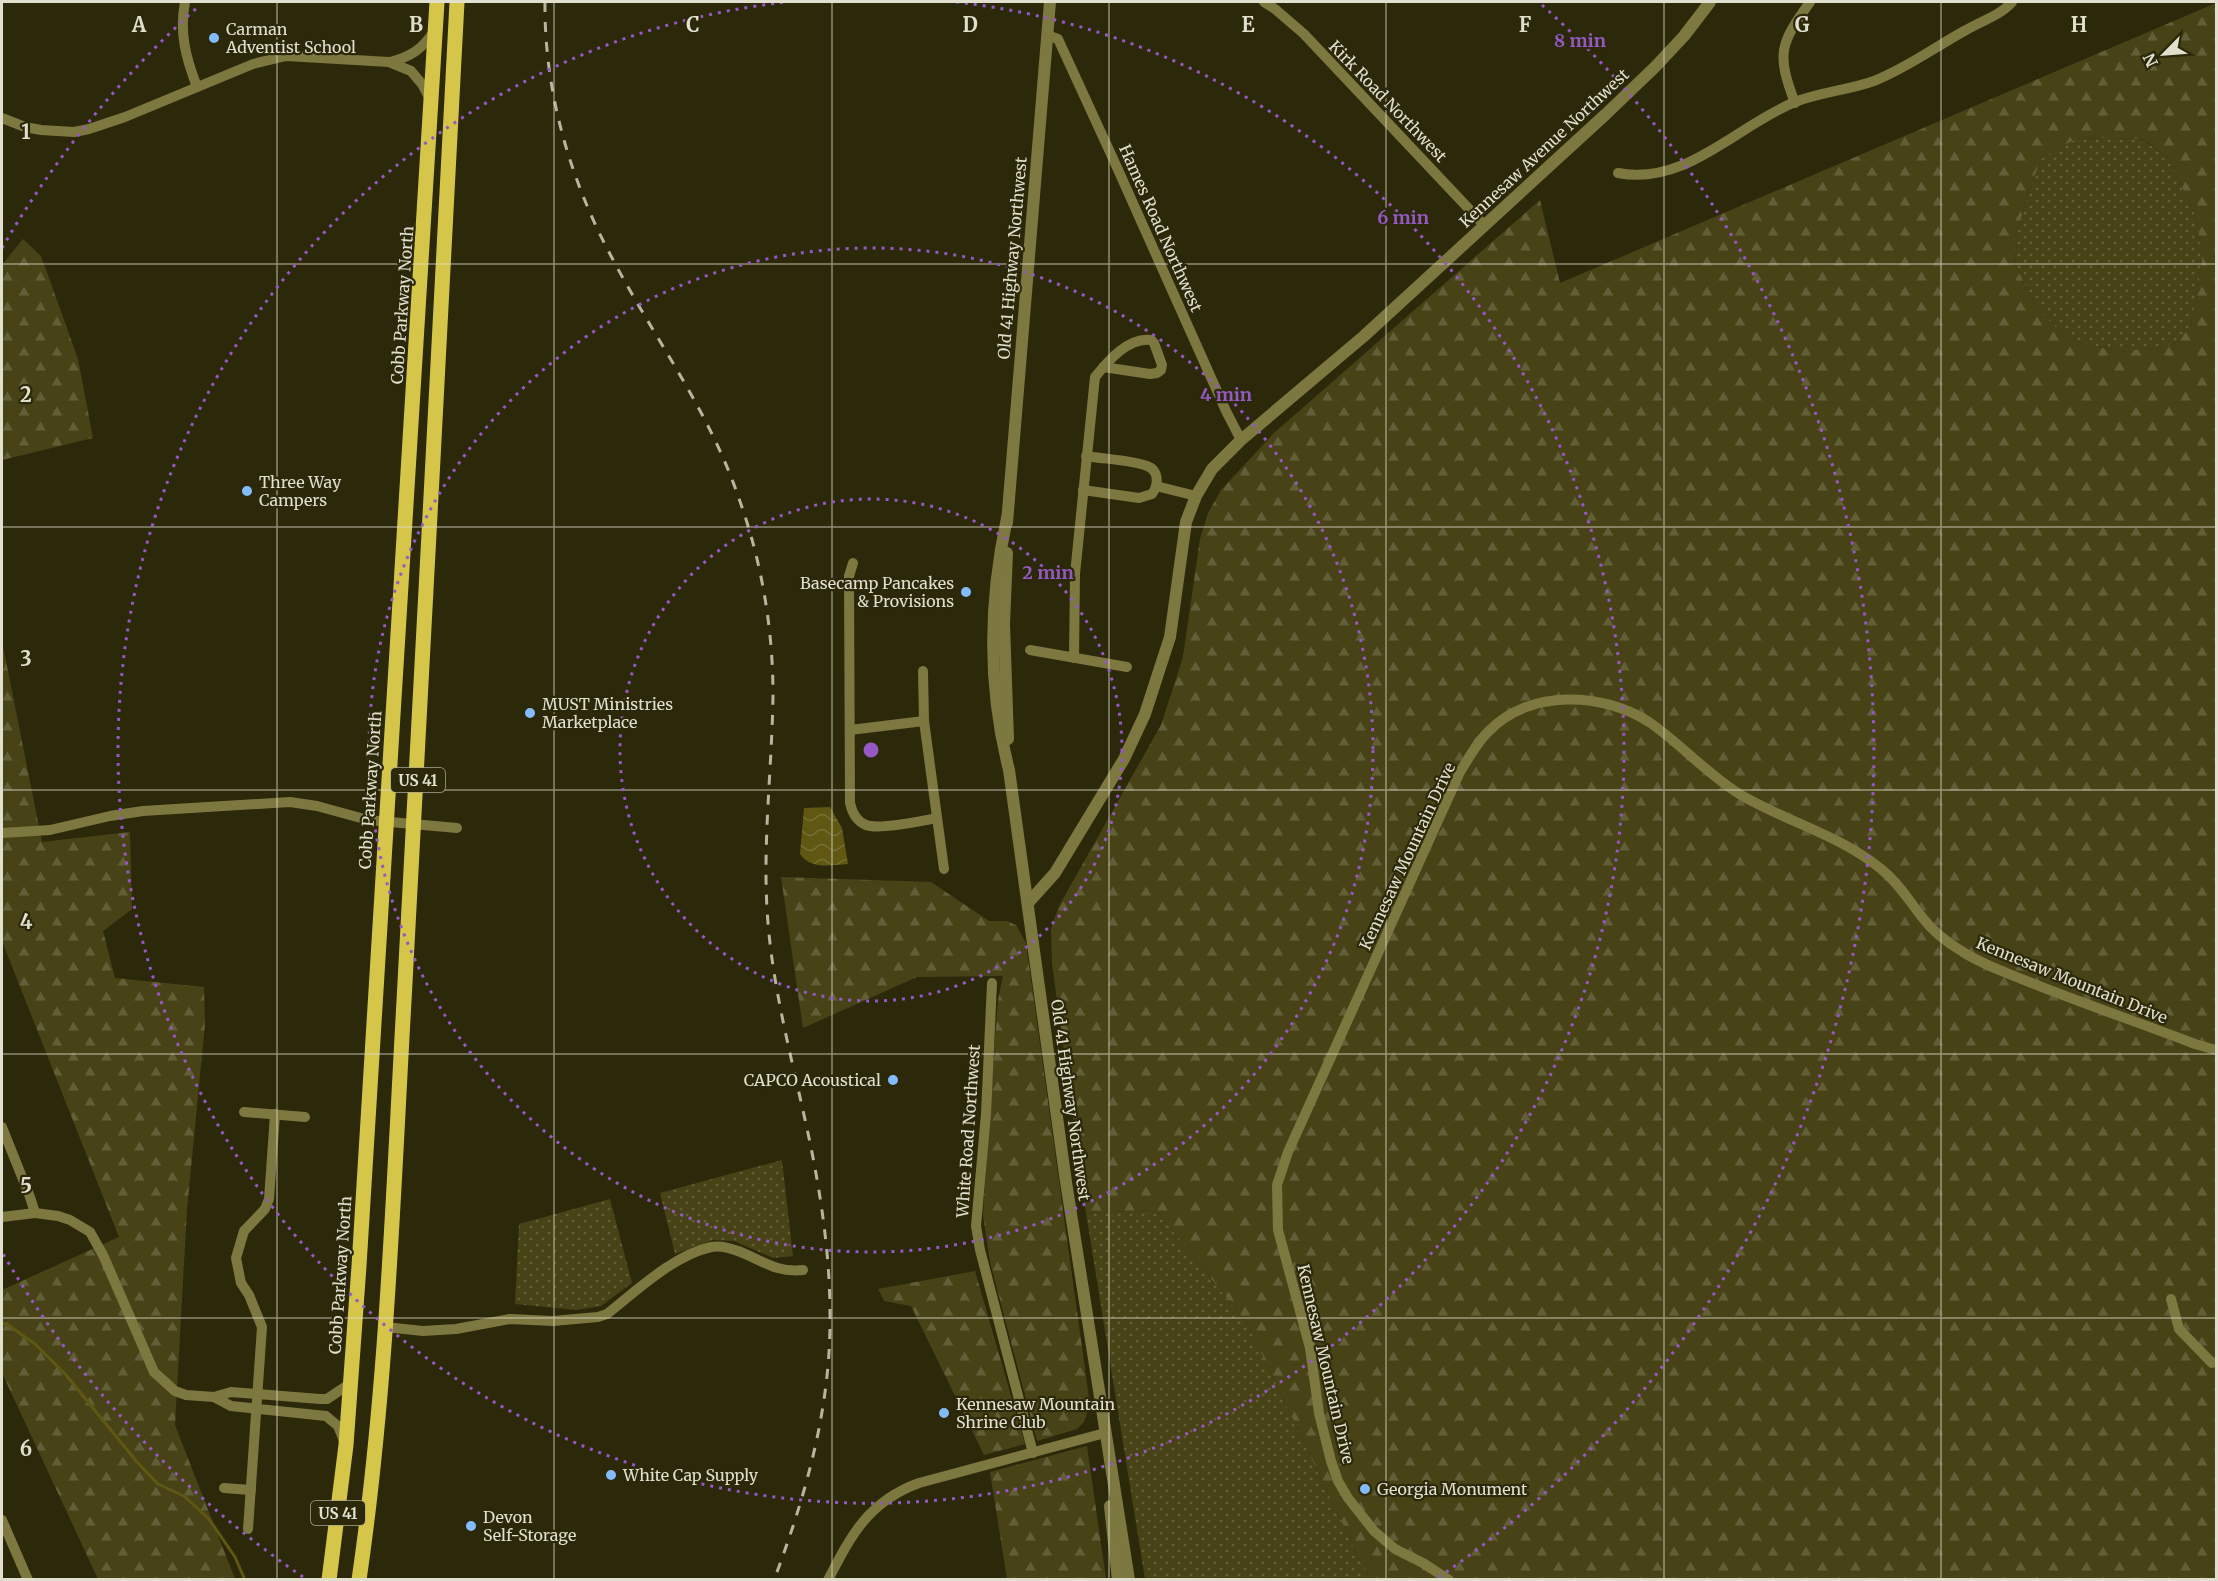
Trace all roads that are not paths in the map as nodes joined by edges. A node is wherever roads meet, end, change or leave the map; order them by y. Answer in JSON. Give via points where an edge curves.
{"nodes":[{"id":1,"x":184,"y":2,"type":"edge"},
{"id":2,"x":437,"y":2,"type":"edge"},
{"id":3,"x":457,"y":2,"type":"edge"},
{"id":4,"x":1050,"y":2,"type":"edge"},
{"id":5,"x":1264,"y":2,"type":"edge"},
{"id":6,"x":1710,"y":2,"type":"edge"},
{"id":7,"x":1809,"y":2,"type":"edge"},
{"id":8,"x":2012,"y":2,"type":"edge"},
{"id":9,"x":436,"y":27,"type":"junction"},
{"id":10,"x":1047,"y":35,"type":"junction"},
{"id":11,"x":389,"y":62,"type":"junction"},
{"id":12,"x":197,"y":87,"type":"junction"},
{"id":13,"x":432,"y":103,"type":"junction"},
{"id":14,"x":1795,"y":103,"type":"junction"},
{"id":15,"x":2,"y":118,"type":"edge"},
{"id":16,"x":1618,"y":173,"type":"dead end"},
{"id":17,"x":1485,"y":226,"type":"junction"},
{"id":18,"x":1103,"y":367,"type":"junction"},
{"id":19,"x":1241,"y":440,"type":"junction"},
{"id":20,"x":1086,"y":456,"type":"junction"},
{"id":21,"x":1156,"y":486,"type":"junction"},
{"id":22,"x":1083,"y":490,"type":"junction"},
{"id":23,"x":1196,"y":496,"type":"junction"},
{"id":24,"x":853,"y":563,"type":"dead end"},
{"id":25,"x":1030,"y":650,"type":"dead end"},
{"id":26,"x":1074,"y":658,"type":"junction"},
{"id":27,"x":1127,"y":667,"type":"dead end"},
{"id":28,"x":923,"y":671,"type":"dead end"},
{"id":29,"x":924,"y":721,"type":"junction"},
{"id":30,"x":850,"y":730,"type":"junction"},
{"id":31,"x":937,"y":818,"type":"junction"},
{"id":32,"x":386,"y":822,"type":"junction"},
{"id":33,"x":416,"y":824,"type":"junction"},
{"id":34,"x":457,"y":828,"type":"dead end"},
{"id":35,"x":2,"y":833,"type":"edge"},
{"id":36,"x":944,"y":869,"type":"dead end"},
{"id":37,"x":1028,"y":903,"type":"junction"},
{"id":38,"x":992,"y":983,"type":"dead end"},
{"id":39,"x":2217,"y":1050,"type":"edge"},
{"id":40,"x":244,"y":1112,"type":"dead end"},
{"id":41,"x":275,"y":1114,"type":"junction"},
{"id":42,"x":305,"y":1117,"type":"dead end"},
{"id":43,"x":2,"y":1127,"type":"edge"},
{"id":44,"x":35,"y":1213,"type":"junction"},
{"id":45,"x":2,"y":1217,"type":"edge"},
{"id":46,"x":803,"y":1270,"type":"dead end"},
{"id":47,"x":2172,"y":1299,"type":"dead end"},
{"id":48,"x":385,"y":1327,"type":"junction"},
{"id":49,"x":2217,"y":1362,"type":"edge"},
{"id":50,"x":351,"y":1383,"type":"junction"},
{"id":51,"x":258,"y":1394,"type":"junction"},
{"id":52,"x":214,"y":1397,"type":"junction"},
{"id":53,"x":257,"y":1409,"type":"junction"},
{"id":54,"x":1105,"y":1433,"type":"junction"},
{"id":55,"x":346,"y":1445,"type":"junction"},
{"id":56,"x":1033,"y":1453,"type":"junction"},
{"id":57,"x":224,"y":1488,"type":"dead end"},
{"id":58,"x":251,"y":1490,"type":"junction"},
{"id":59,"x":2,"y":1520,"type":"edge"},
{"id":60,"x":248,"y":1529,"type":"dead end"},
{"id":61,"x":28,"y":1580,"type":"edge"},
{"id":62,"x":330,"y":1580,"type":"edge"},
{"id":63,"x":359,"y":1580,"type":"edge"},
{"id":64,"x":828,"y":1580,"type":"edge"},
{"id":65,"x":1119,"y":1580,"type":"edge"},
{"id":66,"x":1129,"y":1580,"type":"edge"},
{"id":67,"x":1449,"y":1580,"type":"edge"}],
"edges":[{"from":1,"to":12,"type":"street","via":[[184,48]]},
{"from":2,"to":9,"type":"main road","name":"Cobb Parkway North","number":"US 41"},
{"from":3,"to":33,"type":"main road","number":"US 41"},
{"from":4,"to":10,"type":"street","name":"Old 41 Highway Northwest"},
{"from":5,"to":17,"type":"street","name":"Kirk Road Northwest","via":[[1304,34]]},
{"from":6,"to":17,"type":"street","name":"Kennesaw Avenue Northwest","via":[[1655,68]]},
{"from":7,"to":14,"type":"street","via":[[1791,27],[1783,51],[1783,70]]},
{"from":8,"to":14,"type":"street","via":[[1891,74]]},
{"from":9,"to":11,"type":"street","via":[[416,52]]},
{"from":9,"to":13,"type":"main road","name":"Cobb Parkway North","number":"US 41"},
{"from":10,"to":19,"type":"street","name":"Hames Road Northwest","via":[[1058,39]]},
{"from":10,"to":37,"type":"street","name":"Old 41 Highway Northwest","via":[[1007,518],[996,584],[994,669],[997,713]]},
{"from":11,"to":12,"type":"street","via":[[275,57]]},
{"from":11,"to":13,"type":"street","via":[[405,67],[417,77]]},
{"from":12,"to":15,"type":"street","via":[[104,125],[74,132],[41,130]]},
{"from":13,"to":32,"type":"main road","name":"Cobb Parkway North","number":"US 41"},
{"from":14,"to":16,"type":"street","via":[[1681,166],[1648,176]]},
{"from":17,"to":19,"type":"street","name":"Kennesaw Avenue Northwest"},
{"from":18,"to":18,"type":"street","via":[[1119,352],[1145,339],[1154,343],[1162,365],[1161,370],[1150,374]]},
{"from":18,"to":20,"type":"street","via":[[1095,377]]},
{"from":19,"to":23,"type":"street","name":"Kennesaw Avenue Northwest","via":[[1212,469]]},
{"from":20,"to":21,"type":"street","via":[[1146,465],[1155,473]]},
{"from":20,"to":22,"type":"street"},
{"from":21,"to":22,"type":"street","via":[[1152,494],[1139,498]]},
{"from":21,"to":23,"type":"street"},
{"from":22,"to":26,"type":"street","via":[[1075,574]]},
{"from":23,"to":37,"type":"street","name":"Kennesaw Avenue Northwest","via":[[1186,522],[1169,645],[1145,714],[1124,759],[1055,873]]},
{"from":24,"to":30,"type":"street","via":[[849,576]]},
{"from":25,"to":26,"type":"street"},
{"from":26,"to":27,"type":"street"},
{"from":28,"to":29,"type":"street"},
{"from":29,"to":30,"type":"street"},
{"from":29,"to":31,"type":"street"},
{"from":30,"to":31,"type":"street","via":[[850,803],[860,822],[872,826]]},
{"from":31,"to":36,"type":"street"},
{"from":32,"to":33,"type":"street"},
{"from":32,"to":35,"type":"street","via":[[290,802],[152,810],[50,830]]},
{"from":32,"to":50,"type":"main road","name":"Cobb Parkway North","number":"US 41"},
{"from":33,"to":34,"type":"street"},
{"from":33,"to":48,"type":"main road","number":"US 41"},
{"from":37,"to":54,"type":"street","name":"Old 41 Highway Northwest"},
{"from":38,"to":56,"type":"street","name":"White Road Northwest","via":[[976,1226]]},
{"from":39,"to":67,"type":"street","name":"Kennesaw Mountain Drive","via":[[2057,993],[1965,954],[1936,933],[1903,891],[1870,860],[1739,793],[1647,721],[1600,701],[1573,699],[1540,702],[1511,714],[1489,730],[1460,772],[1288,1152],[1277,1185],[1278,1230],[1310,1348],[1319,1413],[1338,1481],[1384,1540]]},
{"from":40,"to":41,"type":"street"},
{"from":41,"to":42,"type":"street"},
{"from":41,"to":51,"type":"street","via":[[269,1199],[265,1209],[244,1231],[236,1258],[241,1283],[262,1326]]},
{"from":43,"to":44,"type":"street"},
{"from":44,"to":45,"type":"street"},
{"from":44,"to":52,"type":"street","via":[[70,1220],[90,1233],[104,1255],[154,1372],[175,1391]]},
{"from":46,"to":48,"type":"street","via":[[771,1267],[740,1252],[713,1246],[666,1268],[598,1317],[553,1321],[510,1318],[423,1331]]},
{"from":47,"to":49,"type":"street","via":[[2179,1329],[2212,1363]]},
{"from":48,"to":63,"type":"main road","number":"US 41"},
{"from":50,"to":51,"type":"street","via":[[327,1399]]},
{"from":50,"to":55,"type":"main road","name":"Cobb Parkway North","number":"US 41"},
{"from":51,"to":52,"type":"street","via":[[231,1392]]},
{"from":51,"to":53,"type":"street"},
{"from":52,"to":53,"type":"street","via":[[231,1406]]},
{"from":53,"to":55,"type":"street","via":[[326,1416],[338,1426]]},
{"from":53,"to":58,"type":"street"},
{"from":54,"to":56,"type":"street"},
{"from":54,"to":65,"type":"street","name":"Old 41 Highway Northwest"},
{"from":54,"to":66,"type":"street","name":"Old 41 Highway Northwest"},
{"from":55,"to":62,"type":"main road","name":"Cobb Parkway North","number":"US 41"},
{"from":56,"to":64,"type":"street","via":[[919,1483],[893,1494],[861,1522]]},
{"from":57,"to":58,"type":"street"},
{"from":58,"to":60,"type":"street"},
{"from":59,"to":61,"type":"street"}]}
